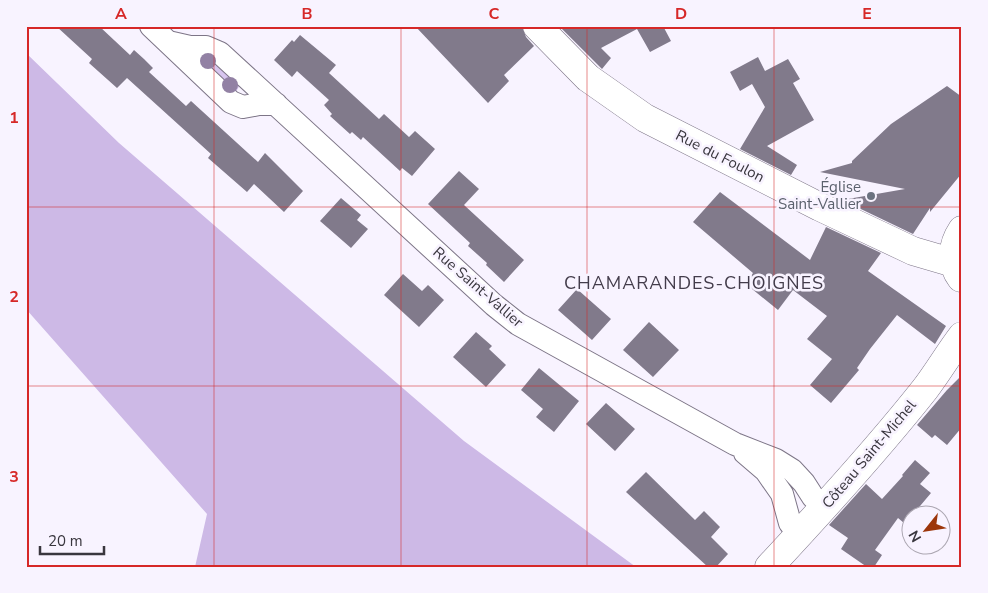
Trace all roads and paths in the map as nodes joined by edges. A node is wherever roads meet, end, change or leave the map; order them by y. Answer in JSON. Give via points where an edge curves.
{"nodes":[{"id":1,"x":151,"y":26,"type":"edge"},
{"id":2,"x":537,"y":26,"type":"edge"},
{"id":3,"x":962,"y":230,"type":"edge"},
{"id":4,"x":958,"y":271,"type":"edge"},
{"id":5,"x":962,"y":336,"type":"edge"},
{"id":6,"x":735,"y":444,"type":"junction"},
{"id":7,"x":825,"y":507,"type":"junction"},
{"id":8,"x":799,"y":535,"type":"junction"},
{"id":9,"x":769,"y":567,"type":"edge"}],
"edges":[{"from":1,"to":6,"type":"street","name":"Rue Saint-Vallier","via":[[230,102],[242,107],[276,104],[518,324]]},
{"from":2,"to":4,"type":"street","name":"Rue du Foulon","via":[[588,78],[645,118],[820,207]]},
{"from":3,"to":4,"type":"street","via":[[953,251]]},
{"from":5,"to":7,"type":"street","name":"Côteau Saint-Michel","via":[[920,395]]},
{"from":6,"to":7,"type":"street","name":"Rue Saint-Vallier","via":[[792,470]]},
{"from":6,"to":8,"type":"street","name":"Rue Saint-Vallier","via":[[766,472],[782,494],[790,523]]},
{"from":7,"to":8,"type":"street","name":"Côteau Saint-Michel"},
{"from":8,"to":9,"type":"street","name":"Côteau Saint-Michel"}]}
